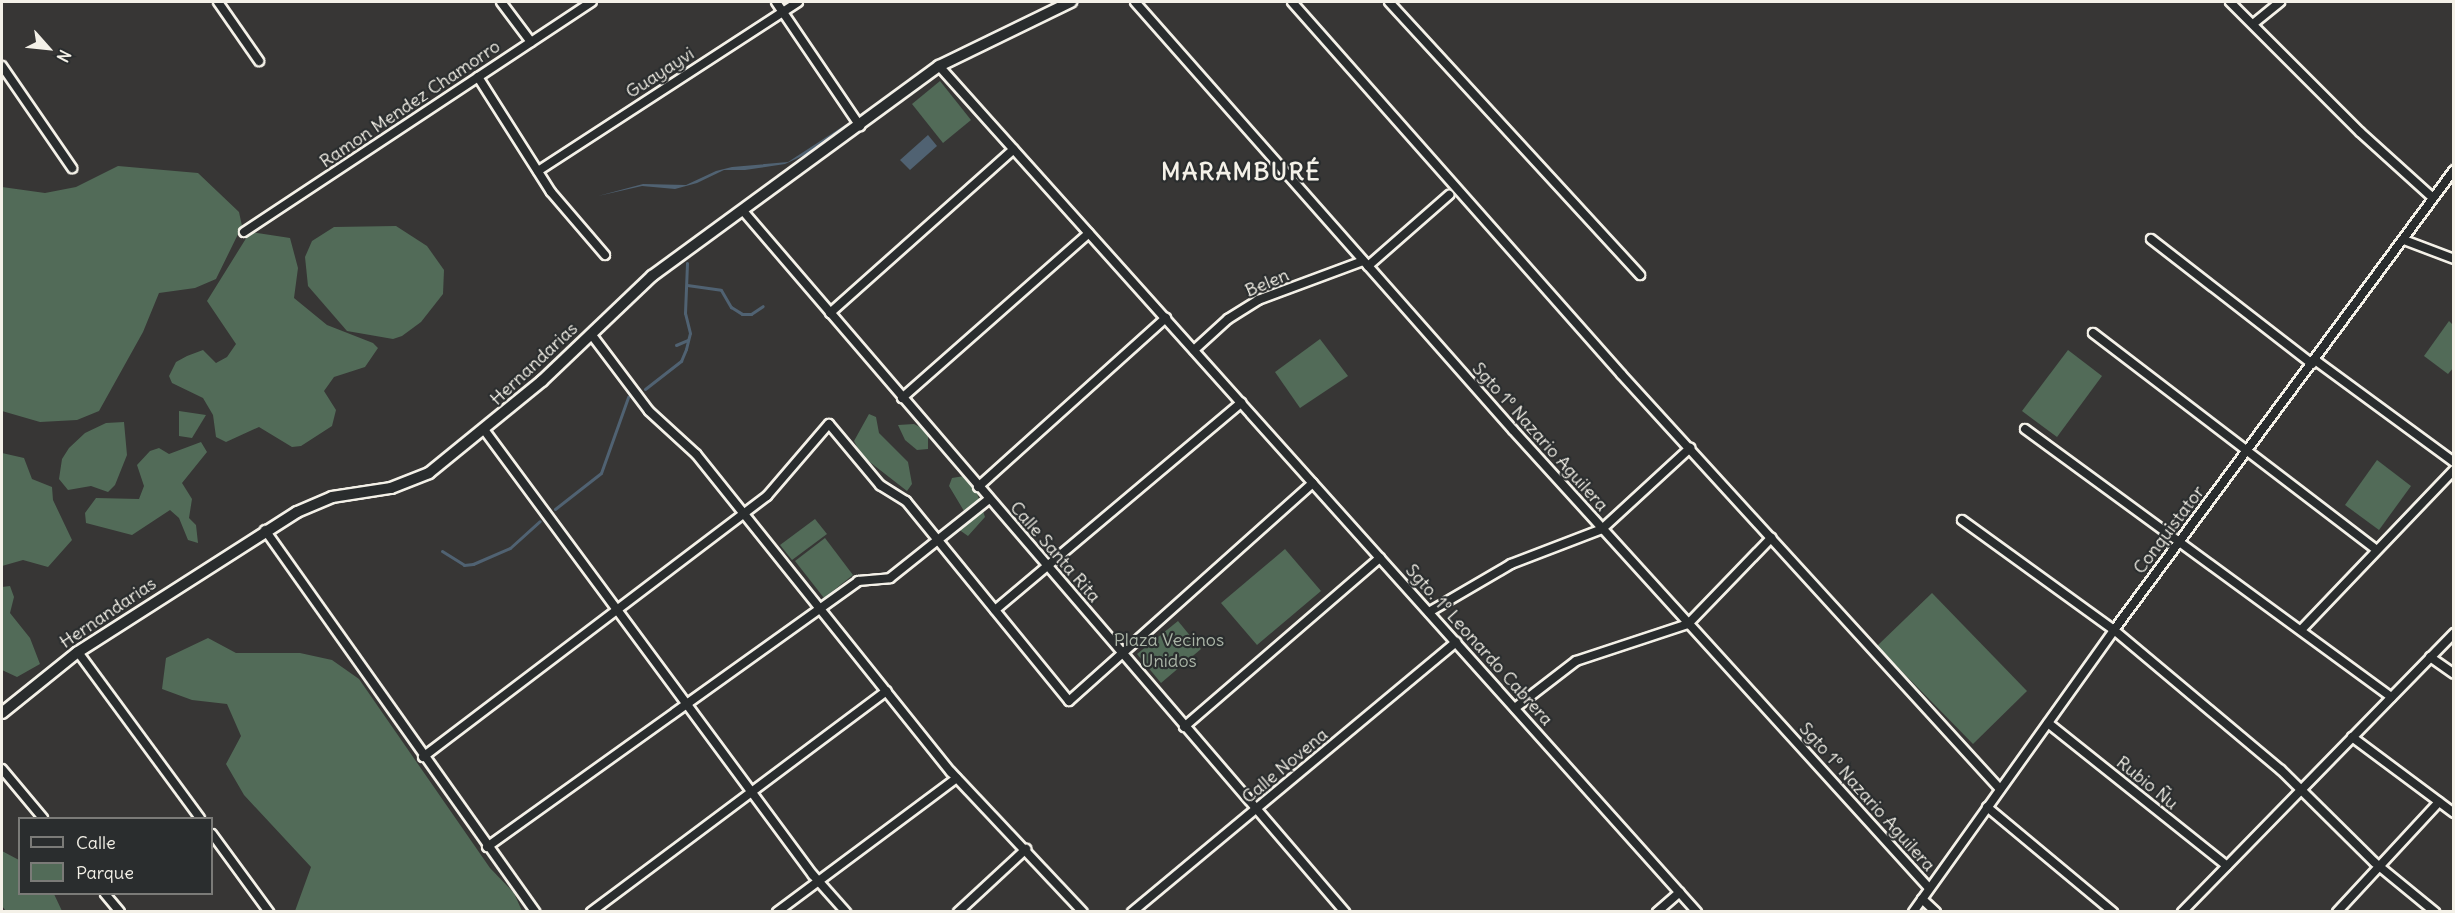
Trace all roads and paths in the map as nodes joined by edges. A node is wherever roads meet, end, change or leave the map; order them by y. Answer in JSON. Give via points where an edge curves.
{"nodes":[{"id":1,"x":218,"y":2,"type":"edge"},
{"id":2,"x":501,"y":2,"type":"edge"},
{"id":3,"x":592,"y":2,"type":"edge"},
{"id":4,"x":776,"y":2,"type":"edge"},
{"id":5,"x":798,"y":2,"type":"edge"},
{"id":6,"x":1071,"y":2,"type":"edge"},
{"id":7,"x":1135,"y":2,"type":"edge"},
{"id":8,"x":1292,"y":2,"type":"edge"},
{"id":9,"x":1389,"y":2,"type":"edge"},
{"id":10,"x":2230,"y":2,"type":"edge"},
{"id":11,"x":2280,"y":2,"type":"edge"},
{"id":12,"x":782,"y":12,"type":"junction"},
{"id":13,"x":2253,"y":24,"type":"junction"},
{"id":14,"x":531,"y":42,"type":"junction"},
{"id":15,"x":259,"y":61,"type":"dead end"},
{"id":16,"x":2,"y":66,"type":"edge"},
{"id":17,"x":939,"y":66,"type":"junction"},
{"id":18,"x":478,"y":77,"type":"junction"},
{"id":19,"x":861,"y":126,"type":"junction"},
{"id":20,"x":1014,"y":149,"type":"junction"},
{"id":21,"x":72,"y":168,"type":"dead end"},
{"id":22,"x":2454,"y":170,"type":"edge"},
{"id":23,"x":538,"y":171,"type":"junction"},
{"id":24,"x":1449,"y":195,"type":"dead end"},
{"id":25,"x":2433,"y":198,"type":"junction"},
{"id":26,"x":744,"y":212,"type":"junction"},
{"id":27,"x":244,"y":232,"type":"dead end"},
{"id":28,"x":1089,"y":233,"type":"junction"},
{"id":29,"x":2151,"y":240,"type":"dead end"},
{"id":30,"x":2404,"y":240,"type":"junction"},
{"id":31,"x":605,"y":255,"type":"dead end"},
{"id":32,"x":2454,"y":259,"type":"edge"},
{"id":33,"x":1366,"y":264,"type":"junction"},
{"id":34,"x":1640,"y":275,"type":"dead end"},
{"id":35,"x":830,"y":313,"type":"junction"},
{"id":36,"x":1166,"y":318,"type":"junction"},
{"id":37,"x":2093,"y":333,"type":"dead end"},
{"id":38,"x":591,"y":334,"type":"junction"},
{"id":39,"x":1194,"y":350,"type":"junction"},
{"id":40,"x":2314,"y":362,"type":"junction"},
{"id":41,"x":902,"y":398,"type":"junction"},
{"id":42,"x":1239,"y":401,"type":"junction"},
{"id":43,"x":2025,"y":429,"type":"dead end"},
{"id":44,"x":485,"y":431,"type":"junction"},
{"id":45,"x":1690,"y":448,"type":"junction"},
{"id":46,"x":2247,"y":450,"type":"junction"},
{"id":47,"x":2454,"y":462,"type":"edge"},
{"id":48,"x":2454,"y":470,"type":"edge"},
{"id":49,"x":1313,"y":483,"type":"junction"},
{"id":50,"x":978,"y":487,"type":"junction"},
{"id":51,"x":989,"y":499,"type":"junction"},
{"id":52,"x":744,"y":514,"type":"junction"},
{"id":53,"x":1962,"y":520,"type":"dead end"},
{"id":54,"x":1602,"y":529,"type":"junction"},
{"id":55,"x":265,"y":530,"type":"junction"},
{"id":56,"x":1771,"y":538,"type":"junction"},
{"id":57,"x":938,"y":540,"type":"junction"},
{"id":58,"x":2180,"y":541,"type":"junction"},
{"id":59,"x":2377,"y":550,"type":"junction"},
{"id":60,"x":1380,"y":558,"type":"junction"},
{"id":61,"x":1048,"y":566,"type":"junction"},
{"id":62,"x":820,"y":608,"type":"junction"},
{"id":63,"x":996,"y":610,"type":"junction"},
{"id":64,"x":618,"y":611,"type":"junction"},
{"id":65,"x":1429,"y":612,"type":"junction"},
{"id":66,"x":1688,"y":624,"type":"junction"},
{"id":67,"x":2114,"y":630,"type":"junction"},
{"id":68,"x":2301,"y":630,"type":"junction"},
{"id":69,"x":2454,"y":633,"type":"edge"},
{"id":70,"x":1456,"y":642,"type":"junction"},
{"id":71,"x":78,"y":652,"type":"junction"},
{"id":72,"x":1122,"y":653,"type":"junction"},
{"id":73,"x":2430,"y":657,"type":"junction"},
{"id":74,"x":2454,"y":674,"type":"edge"},
{"id":75,"x":886,"y":691,"type":"junction"},
{"id":76,"x":2391,"y":697,"type":"junction"},
{"id":77,"x":687,"y":704,"type":"junction"},
{"id":78,"x":1515,"y":708,"type":"junction"},
{"id":79,"x":2,"y":713,"type":"edge"},
{"id":80,"x":2048,"y":723,"type":"junction"},
{"id":81,"x":1184,"y":727,"type":"junction"},
{"id":82,"x":2352,"y":738,"type":"junction"},
{"id":83,"x":423,"y":757,"type":"junction"},
{"id":84,"x":2,"y":769,"type":"edge"},
{"id":85,"x":957,"y":778,"type":"junction"},
{"id":86,"x":2302,"y":788,"type":"junction"},
{"id":87,"x":2000,"y":789,"type":"junction"},
{"id":88,"x":752,"y":791,"type":"junction"},
{"id":89,"x":2439,"y":802,"type":"junction"},
{"id":90,"x":1987,"y":807,"type":"junction"},
{"id":91,"x":1257,"y":810,"type":"junction"},
{"id":92,"x":2454,"y":813,"type":"edge"},
{"id":93,"x":40,"y":817,"type":"edge"},
{"id":94,"x":199,"y":817,"type":"edge"},
{"id":95,"x":213,"y":835,"type":"edge"},
{"id":96,"x":488,"y":847,"type":"junction"},
{"id":97,"x":1026,"y":849,"type":"junction"},
{"id":98,"x":2377,"y":864,"type":"junction"},
{"id":99,"x":2227,"y":866,"type":"junction"},
{"id":100,"x":819,"y":881,"type":"junction"},
{"id":101,"x":1929,"y":888,"type":"junction"},
{"id":102,"x":1680,"y":892,"type":"junction"},
{"id":103,"x":106,"y":895,"type":"edge"},
{"id":104,"x":1922,"y":899,"type":"junction"},
{"id":105,"x":120,"y":912,"type":"edge"},
{"id":106,"x":269,"y":912,"type":"edge"},
{"id":107,"x":535,"y":912,"type":"edge"},
{"id":108,"x":591,"y":912,"type":"edge"},
{"id":109,"x":777,"y":912,"type":"edge"},
{"id":110,"x":846,"y":912,"type":"edge"},
{"id":111,"x":958,"y":912,"type":"edge"},
{"id":112,"x":1083,"y":912,"type":"edge"},
{"id":113,"x":1132,"y":912,"type":"edge"},
{"id":114,"x":1345,"y":912,"type":"edge"},
{"id":115,"x":1657,"y":912,"type":"edge"},
{"id":116,"x":1697,"y":912,"type":"edge"},
{"id":117,"x":1913,"y":912,"type":"edge"},
{"id":118,"x":1936,"y":912,"type":"edge"},
{"id":119,"x":2113,"y":912,"type":"edge"},
{"id":120,"x":2182,"y":912,"type":"edge"},
{"id":121,"x":2337,"y":912,"type":"edge"},
{"id":122,"x":2435,"y":912,"type":"edge"}],
"edges":[{"from":1,"to":15,"type":"street"},
{"from":2,"to":14,"type":"street"},
{"from":3,"to":14,"type":"street","name":"Ramon Mendez Chamorro"},
{"from":4,"to":12,"type":"street"},
{"from":5,"to":12,"type":"street","name":"Guayayvi"},
{"from":6,"to":17,"type":"street","name":"Hernandarias"},
{"from":7,"to":33,"type":"street","name":"Sgto 1º Nazario Aguilera"},
{"from":8,"to":45,"type":"street"},
{"from":9,"to":34,"type":"street"},
{"from":10,"to":13,"type":"street"},
{"from":11,"to":13,"type":"street"},
{"from":12,"to":19,"type":"street"},
{"from":12,"to":23,"type":"street","name":"Guayayvi"},
{"from":13,"to":25,"type":"street","via":[[2360,132]]},
{"from":14,"to":18,"type":"street","name":"Ramon Mendez Chamorro"},
{"from":16,"to":21,"type":"street"},
{"from":17,"to":19,"type":"street","name":"Hernandarias"},
{"from":17,"to":20,"type":"street","name":"Sgto. 1º Leonardo Cabrera"},
{"from":18,"to":23,"type":"street"},
{"from":18,"to":27,"type":"street","name":"Ramon Mendez Chamorro"},
{"from":19,"to":26,"type":"street","name":"Hernandarias"},
{"from":20,"to":28,"type":"street","name":"Sgto. 1º Leonardo Cabrera"},
{"from":20,"to":35,"type":"street"},
{"from":22,"to":25,"type":"street","name":"Conquistator"},
{"from":23,"to":31,"type":"street"},
{"from":24,"to":33,"type":"street"},
{"from":25,"to":30,"type":"street","name":"Conquistator"},
{"from":26,"to":35,"type":"street","name":"Calle Santa Rita"},
{"from":26,"to":38,"type":"street","name":"Hernandarias","via":[[652,276]]},
{"from":28,"to":36,"type":"street","name":"Sgto. 1º Leonardo Cabrera"},
{"from":28,"to":41,"type":"street"},
{"from":29,"to":40,"type":"street"},
{"from":30,"to":32,"type":"street"},
{"from":30,"to":40,"type":"street","name":"Conquistator"},
{"from":33,"to":39,"type":"street","name":"Belen","via":[[1258,300],[1228,319]]},
{"from":33,"to":54,"type":"street","name":"Sgto 1º Nazario Aguilera"},
{"from":35,"to":41,"type":"street","name":"Calle Santa Rita"},
{"from":36,"to":39,"type":"street","name":"Sgto. 1º Leonardo Cabrera"},
{"from":36,"to":50,"type":"street"},
{"from":37,"to":46,"type":"street"},
{"from":38,"to":44,"type":"street","name":"Hernandarias"},
{"from":38,"to":52,"type":"street","via":[[649,411],[696,454]]},
{"from":39,"to":42,"type":"street","name":"Sgto. 1º Leonardo Cabrera"},
{"from":40,"to":46,"type":"street","name":"Conquistator"},
{"from":40,"to":47,"type":"street"},
{"from":41,"to":50,"type":"street","name":"Calle Santa Rita"},
{"from":42,"to":49,"type":"street","name":"Sgto. 1º Leonardo Cabrera"},
{"from":42,"to":61,"type":"street"},
{"from":43,"to":58,"type":"street"},
{"from":44,"to":55,"type":"street","name":"Hernandarias","via":[[411,482],[332,496]]},
{"from":44,"to":64,"type":"street"},
{"from":45,"to":54,"type":"street"},
{"from":45,"to":56,"type":"street"},
{"from":46,"to":58,"type":"street","name":"Conquistator"},
{"from":46,"to":59,"type":"street"},
{"from":48,"to":59,"type":"street"},
{"from":49,"to":60,"type":"street","name":"Sgto. 1º Leonardo Cabrera"},
{"from":49,"to":72,"type":"street"},
{"from":50,"to":51,"type":"street","name":"Calle Santa Rita"},
{"from":51,"to":57,"type":"street"},
{"from":51,"to":61,"type":"street","name":"Calle Santa Rita"},
{"from":52,"to":57,"type":"street","via":[[780,485],[829,424],[880,485],[906,501]]},
{"from":52,"to":62,"type":"street"},
{"from":52,"to":64,"type":"street"},
{"from":53,"to":67,"type":"street"},
{"from":54,"to":65,"type":"street","via":[[1511,564]]},
{"from":54,"to":66,"type":"street","name":"Sgto 1º Nazario Aguilera"},
{"from":55,"to":71,"type":"street","name":"Hernandarias"},
{"from":55,"to":83,"type":"street"},
{"from":56,"to":66,"type":"street"},
{"from":56,"to":87,"type":"street"},
{"from":57,"to":62,"type":"street","via":[[890,578],[865,578]]},
{"from":57,"to":63,"type":"street"},
{"from":58,"to":67,"type":"street","name":"Conquistator"},
{"from":58,"to":68,"type":"street"},
{"from":59,"to":68,"type":"street"},
{"from":60,"to":65,"type":"street","name":"Sgto. 1º Leonardo Cabrera"},
{"from":60,"to":81,"type":"street"},
{"from":61,"to":63,"type":"street"},
{"from":61,"to":72,"type":"street","name":"Calle Santa Rita"},
{"from":62,"to":75,"type":"street"},
{"from":62,"to":77,"type":"street"},
{"from":63,"to":72,"type":"street","via":[[1070,701]]},
{"from":64,"to":77,"type":"street"},
{"from":64,"to":83,"type":"street"},
{"from":65,"to":70,"type":"street","name":"Sgto. 1º Leonardo Cabrera"},
{"from":66,"to":78,"type":"street","via":[[1576,661]]},
{"from":66,"to":101,"type":"street","name":"Sgto 1º Nazario Aguilera"},
{"from":67,"to":80,"type":"street","name":"Conquistator"},
{"from":67,"to":86,"type":"street"},
{"from":68,"to":76,"type":"street"},
{"from":69,"to":73,"type":"street"},
{"from":70,"to":78,"type":"street","name":"Sgto. 1º Leonardo Cabrera"},
{"from":70,"to":91,"type":"street","name":"Calle Novena"},
{"from":71,"to":79,"type":"street","name":"Hernandarias"},
{"from":71,"to":94,"type":"street"},
{"from":72,"to":81,"type":"street","name":"Calle Santa Rita"},
{"from":73,"to":74,"type":"street"},
{"from":73,"to":76,"type":"street"},
{"from":75,"to":85,"type":"street"},
{"from":75,"to":88,"type":"street"},
{"from":76,"to":82,"type":"street"},
{"from":77,"to":88,"type":"street"},
{"from":77,"to":96,"type":"street"},
{"from":78,"to":102,"type":"street","name":"Sgto. 1º Leonardo Cabrera"},
{"from":80,"to":87,"type":"street","name":"Conquistator"},
{"from":80,"to":99,"type":"street","name":"Rubio Ñu"},
{"from":81,"to":91,"type":"street","name":"Calle Santa Rita"},
{"from":82,"to":86,"type":"street"},
{"from":82,"to":89,"type":"street"},
{"from":83,"to":96,"type":"street"},
{"from":84,"to":93,"type":"street"},
{"from":85,"to":97,"type":"street"},
{"from":85,"to":100,"type":"street"},
{"from":86,"to":98,"type":"street"},
{"from":86,"to":99,"type":"street"},
{"from":87,"to":90,"type":"street","name":"Conquistator"},
{"from":88,"to":100,"type":"street"},
{"from":88,"to":108,"type":"street"},
{"from":89,"to":92,"type":"street"},
{"from":89,"to":98,"type":"street"},
{"from":90,"to":101,"type":"street","name":"Conquistator"},
{"from":90,"to":119,"type":"street"},
{"from":91,"to":113,"type":"street","name":"Calle Novena"},
{"from":91,"to":114,"type":"street","name":"Calle Santa Rita"},
{"from":95,"to":106,"type":"street"},
{"from":96,"to":107,"type":"street"},
{"from":97,"to":111,"type":"street"},
{"from":97,"to":112,"type":"street"},
{"from":98,"to":121,"type":"street"},
{"from":98,"to":122,"type":"street"},
{"from":99,"to":120,"type":"street"},
{"from":100,"to":109,"type":"street"},
{"from":100,"to":110,"type":"street"},
{"from":101,"to":104,"type":"street","name":"Conquistator"},
{"from":102,"to":115,"type":"street"},
{"from":102,"to":116,"type":"street","name":"Sgto. 1º Leonardo Cabrera"},
{"from":103,"to":105,"type":"street"},
{"from":104,"to":117,"type":"street","name":"Conquistator"},
{"from":104,"to":118,"type":"street"}]}
